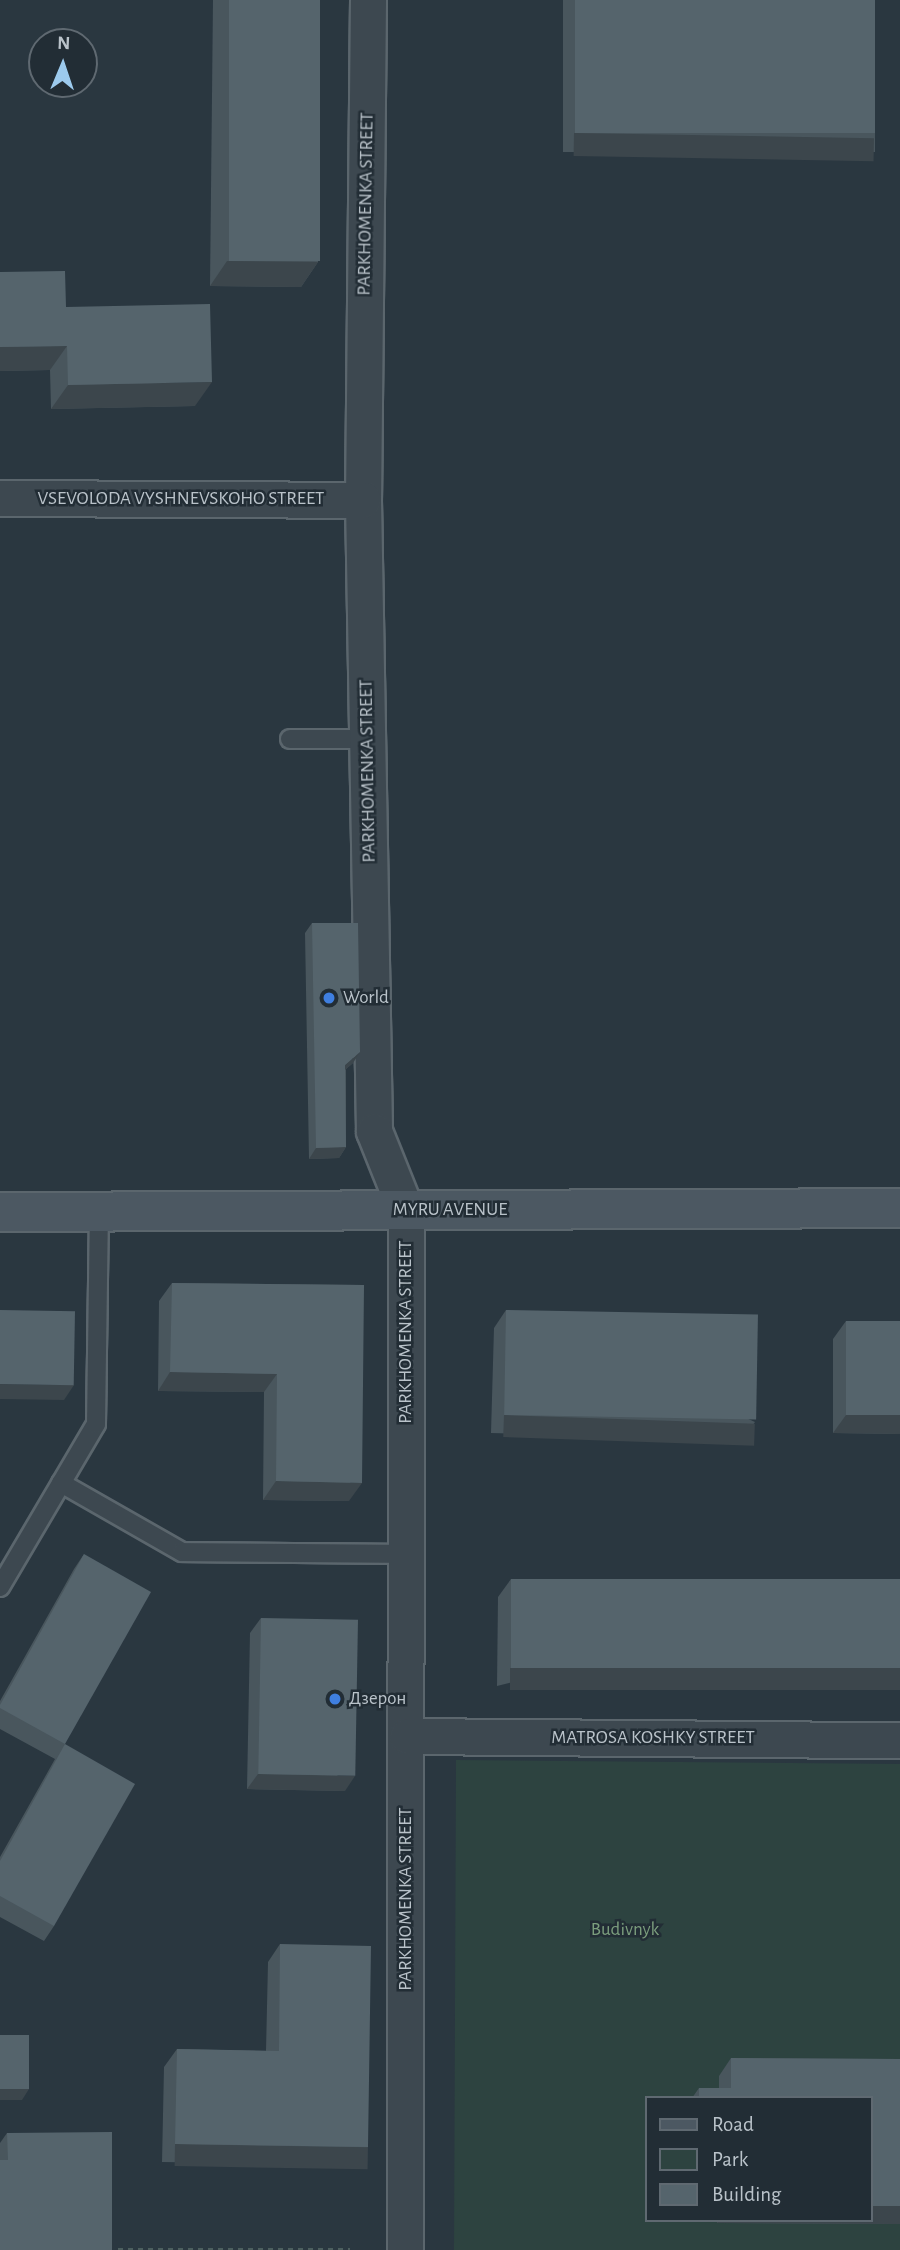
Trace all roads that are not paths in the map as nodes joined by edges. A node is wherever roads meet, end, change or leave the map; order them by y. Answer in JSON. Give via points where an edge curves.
{"nodes":[{"id":1,"x":368,"y":0,"type":"edge"},
{"id":2,"x":0,"y":498,"type":"edge"},
{"id":3,"x":363,"y":499,"type":"junction"},
{"id":4,"x":290,"y":738,"type":"dead end"},
{"id":5,"x":367,"y":739,"type":"junction"},
{"id":6,"x":900,"y":1208,"type":"edge"},
{"id":7,"x":406,"y":1211,"type":"junction"},
{"id":8,"x":0,"y":1212,"type":"edge"},
{"id":9,"x":99,"y":1212,"type":"junction"},
{"id":10,"x":61,"y":1483,"type":"junction"},
{"id":11,"x":406,"y":1554,"type":"junction"},
{"id":12,"x":0,"y":1587,"type":"edge"},
{"id":13,"x":407,"y":1736,"type":"junction"},
{"id":14,"x":900,"y":1740,"type":"edge"},
{"id":15,"x":405,"y":2250,"type":"edge"}],
"edges":[{"from":1,"to":3,"type":"street","name":"PARKHOMENKA STREET"},
{"from":2,"to":3,"type":"street","name":"VSEVOLODA VYSHNEVSKOHO STREET"},
{"from":3,"to":5,"type":"street","name":"PARKHOMENKA STREET"},
{"from":4,"to":5,"type":"lane"},
{"from":5,"to":7,"type":"street","name":"PARKHOMENKA STREET","via":[[374,1131]]},
{"from":6,"to":7,"type":"main road","name":"MYRU AVENUE"},
{"from":7,"to":9,"type":"main road","name":"MYRU AVENUE"},
{"from":7,"to":11,"type":"street","name":"PARKHOMENKA STREET"},
{"from":8,"to":9,"type":"main road","name":"MYRU AVENUE"},
{"from":9,"to":10,"type":"lane","via":[[96,1424]]},
{"from":10,"to":11,"type":"lane","via":[[182,1552]]},
{"from":10,"to":12,"type":"lane"},
{"from":11,"to":13,"type":"street","name":"PARKHOMENKA STREET"},
{"from":13,"to":14,"type":"street","name":"MATROSA KOSHKY STREET"},
{"from":13,"to":15,"type":"street","name":"PARKHOMENKA STREET"}]}
